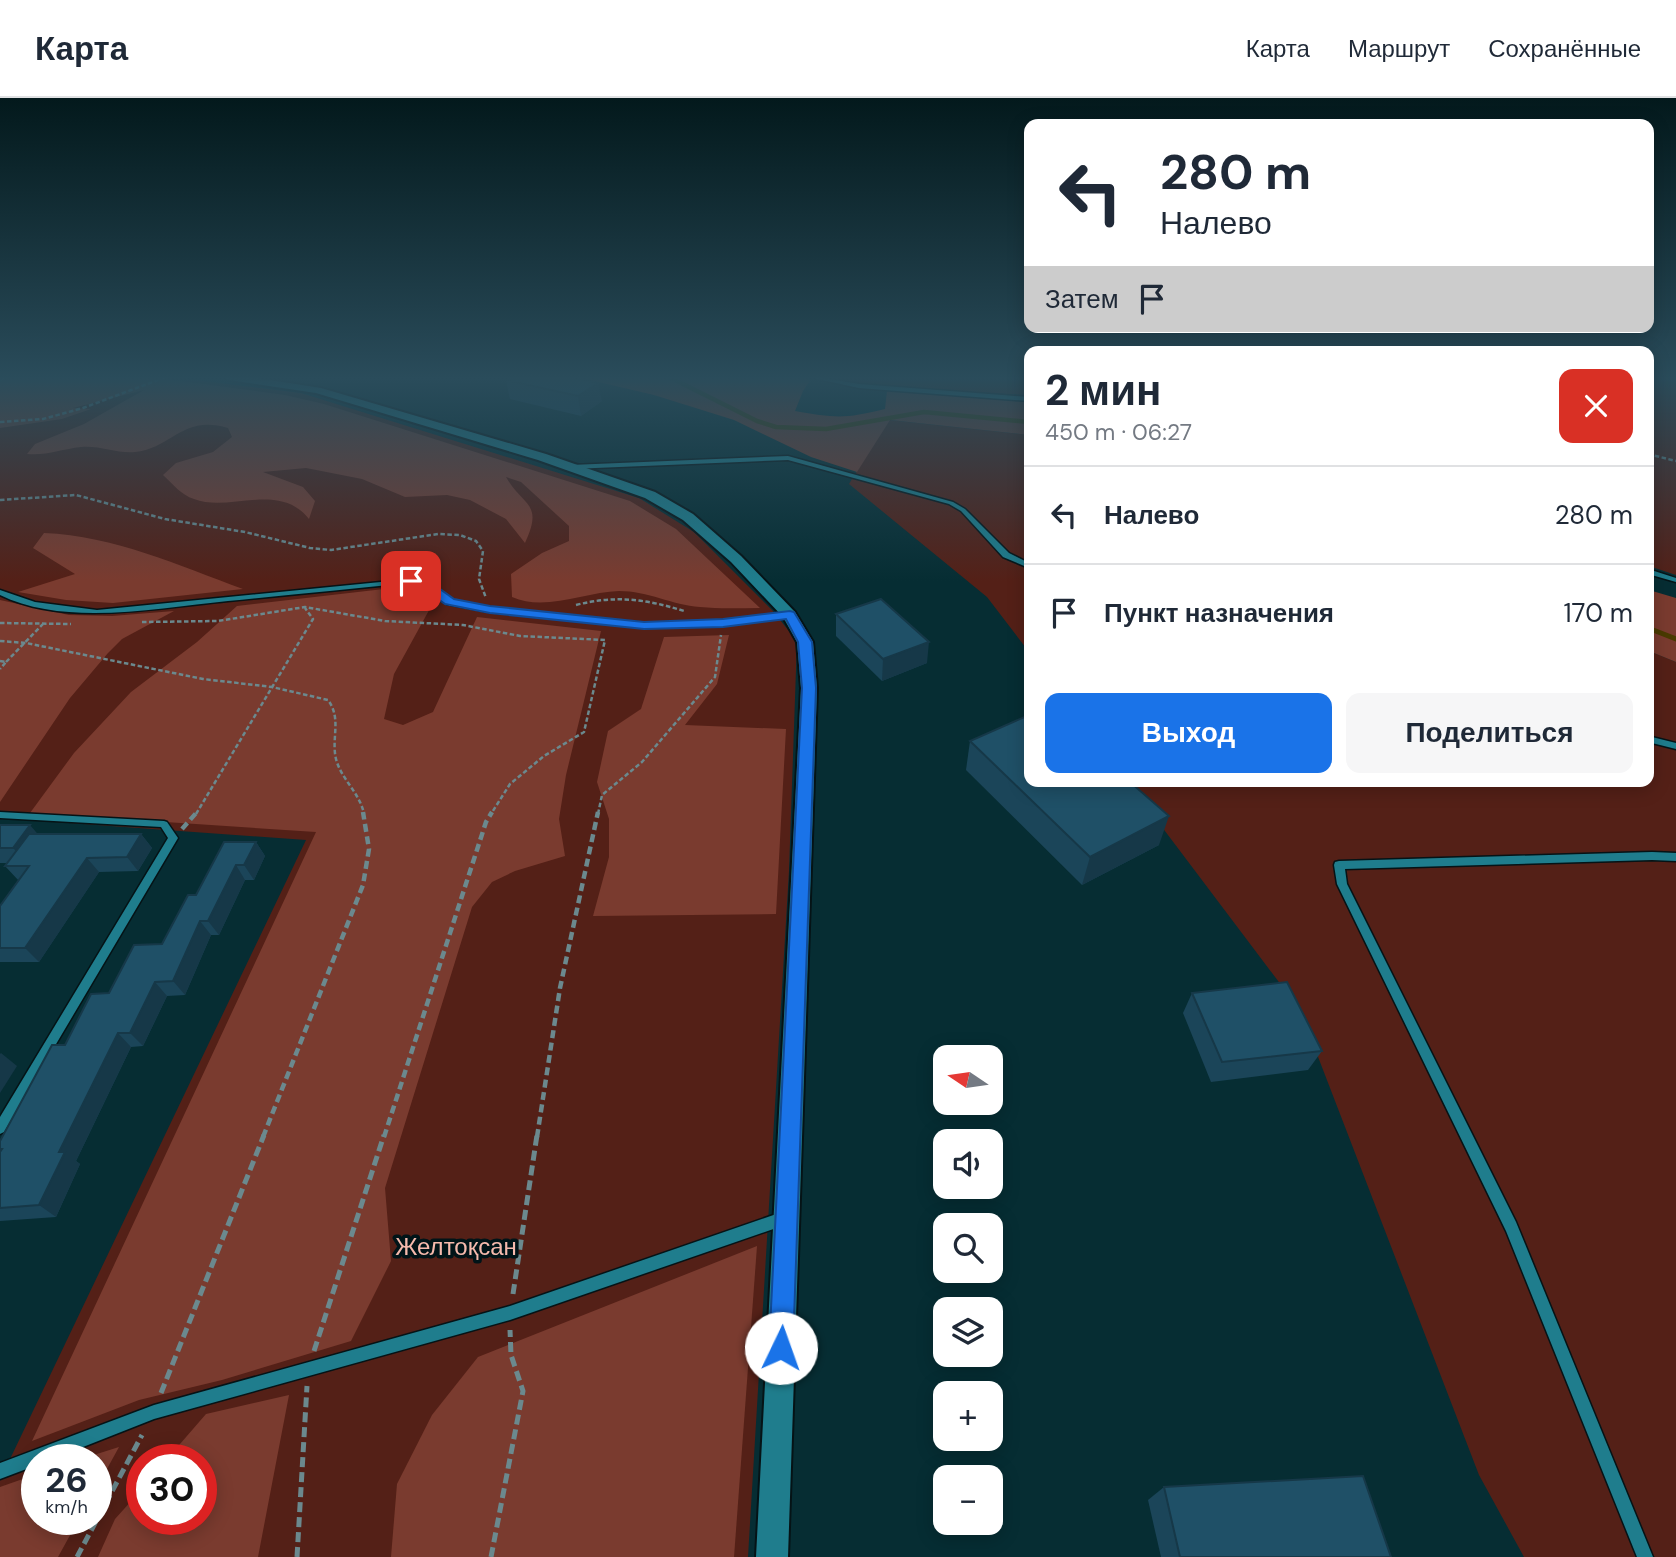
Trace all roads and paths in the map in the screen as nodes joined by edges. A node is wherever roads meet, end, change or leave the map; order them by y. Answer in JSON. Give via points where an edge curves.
{"nodes":[{"id":1,"x":499,"y":445,"type":"edge"},
{"id":2,"x":1654,"y":456,"type":"edge"},
{"id":3,"x":1676,"y":461,"type":"edge"},
{"id":4,"x":571,"y":467,"type":"junction"},
{"id":5,"x":0,"y":500,"type":"edge"},
{"id":6,"x":1024,"y":564,"type":"edge"},
{"id":7,"x":1654,"y":573,"type":"edge"},
{"id":8,"x":1676,"y":580,"type":"edge"},
{"id":9,"x":0,"y":592,"type":"edge"},
{"id":10,"x":299,"y":592,"type":"junction"},
{"id":11,"x":51,"y":607,"type":"junction"},
{"id":12,"x":305,"y":607,"type":"junction"},
{"id":13,"x":490,"y":610,"type":"junction"},
{"id":14,"x":688,"y":612,"type":"dead end"},
{"id":15,"x":542,"y":615,"type":"junction"},
{"id":16,"x":790,"y":615,"type":"junction"},
{"id":17,"x":0,"y":622,"type":"edge"},
{"id":18,"x":137,"y":622,"type":"dead end"},
{"id":19,"x":83,"y":623,"type":"dead end"},
{"id":20,"x":723,"y":623,"type":"junction"},
{"id":21,"x":43,"y":624,"type":"junction"},
{"id":22,"x":0,"y":641,"type":"edge"},
{"id":23,"x":26,"y":643,"type":"junction"},
{"id":24,"x":0,"y":661,"type":"edge"},
{"id":25,"x":6,"y":662,"type":"junction"},
{"id":26,"x":0,"y":669,"type":"edge"},
{"id":27,"x":272,"y":687,"type":"junction"},
{"id":28,"x":1654,"y":740,"type":"edge"},
{"id":29,"x":1676,"y":746,"type":"edge"},
{"id":30,"x":0,"y":815,"type":"edge"},
{"id":31,"x":173,"y":838,"type":"junction"},
{"id":32,"x":1676,"y":857,"type":"edge"},
{"id":33,"x":0,"y":1128,"type":"edge"},
{"id":34,"x":787,"y":1218,"type":"junction"},
{"id":35,"x":510,"y":1313,"type":"junction"},
{"id":36,"x":308,"y":1370,"type":"junction"},
{"id":37,"x":153,"y":1412,"type":"junction"},
{"id":38,"x":0,"y":1471,"type":"edge"},
{"id":39,"x":77,"y":1557,"type":"edge"},
{"id":40,"x":297,"y":1557,"type":"edge"},
{"id":41,"x":491,"y":1557,"type":"edge"},
{"id":42,"x":772,"y":1557,"type":"edge"},
{"id":43,"x":1645,"y":1557,"type":"edge"}],
"edges":[{"from":1,"to":4,"type":"street"},
{"from":2,"to":3,"type":"path"},
{"from":4,"to":6,"type":"lane","via":[[788,458],[951,503],[1006,555]]},
{"from":4,"to":16,"type":"street","via":[[649,495],[688,517]]},
{"from":5,"to":13,"type":"path","via":[[76,495],[165,519],[320,549],[460,535],[476,541],[483,551],[479,579]]},
{"from":7,"to":8,"type":"lane"},
{"from":9,"to":11,"type":"lane"},
{"from":10,"to":11,"type":"lane","via":[[97,612]]},
{"from":10,"to":12,"type":"path"},
{"from":10,"to":13,"type":"lane","via":[[411,581],[450,602]]},
{"from":11,"to":21,"type":"path"},
{"from":12,"to":18,"type":"path","via":[[218,621]]},
{"from":12,"to":27,"type":"path","via":[[313,619]]},
{"from":12,"to":36,"type":"path","via":[[520,636],[605,640],[584,732],[510,783],[486,822]]},
{"from":13,"to":15,"type":"lane"},
{"from":14,"to":15,"type":"path","via":[[642,597],[614,596]]},
{"from":15,"to":20,"type":"lane","via":[[644,625]]},
{"from":16,"to":20,"type":"lane"},
{"from":16,"to":34,"type":"street","via":[[805,642],[809,688]]},
{"from":17,"to":21,"type":"path"},
{"from":19,"to":21,"type":"path"},
{"from":20,"to":35,"type":"path","via":[[715,677],[642,762],[602,795],[560,988]]},
{"from":21,"to":23,"type":"path"},
{"from":22,"to":23,"type":"path"},
{"from":23,"to":25,"type":"path"},
{"from":23,"to":27,"type":"path","via":[[203,679]]},
{"from":24,"to":25,"type":"path"},
{"from":25,"to":26,"type":"path"},
{"from":27,"to":31,"type":"path","via":[[195,815]]},
{"from":27,"to":37,"type":"path","via":[[328,700],[336,711],[336,760],[362,804],[369,849],[363,886]]},
{"from":28,"to":29,"type":"lane"},
{"from":30,"to":31,"type":"lane","via":[[164,824]]},
{"from":31,"to":33,"type":"lane"},
{"from":32,"to":43,"type":"lane","via":[[1339,865],[1342,884],[1511,1227]]},
{"from":34,"to":35,"type":"lane"},
{"from":34,"to":42,"type":"street"},
{"from":35,"to":36,"type":"lane"},
{"from":35,"to":41,"type":"path","via":[[511,1355],[523,1391]]},
{"from":36,"to":37,"type":"lane"},
{"from":36,"to":40,"type":"path"},
{"from":37,"to":38,"type":"lane"},
{"from":37,"to":39,"type":"path"}]}
